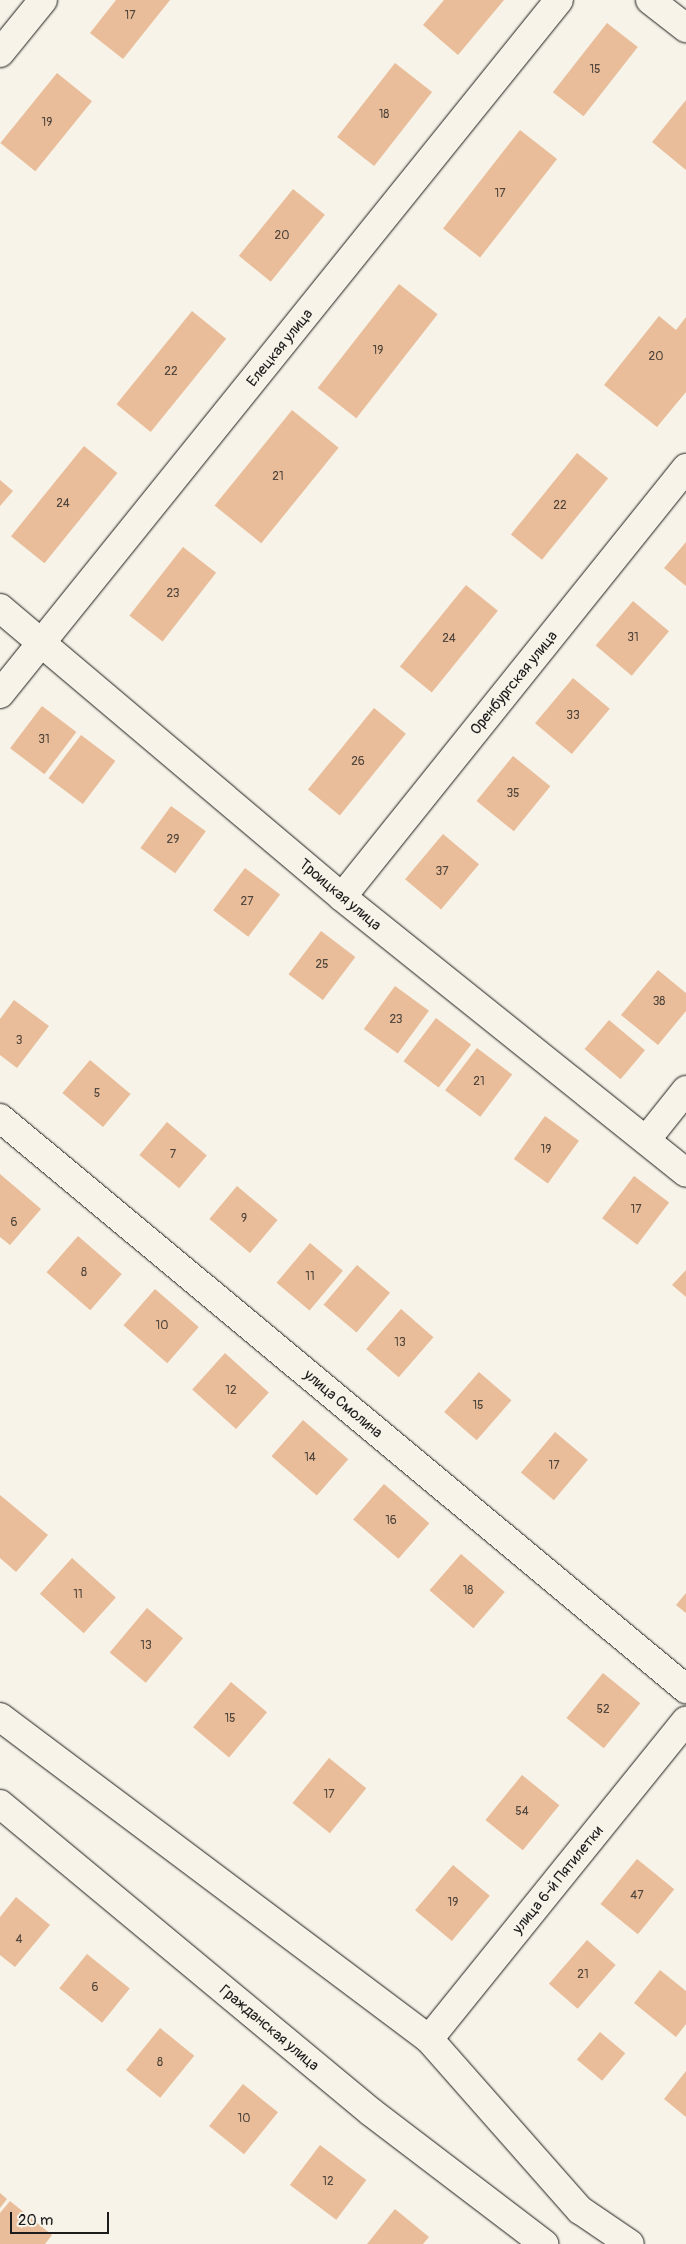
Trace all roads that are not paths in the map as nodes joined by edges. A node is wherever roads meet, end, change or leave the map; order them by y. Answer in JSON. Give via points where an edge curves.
{"nodes":[{"id":1,"x":43,"y":0,"type":"edge"},
{"id":2,"x":559,"y":0,"type":"edge"},
{"id":3,"x":650,"y":0,"type":"edge"},
{"id":4,"x":686,"y":28,"type":"edge"},
{"id":5,"x":0,"y":53,"type":"edge"},
{"id":6,"x":686,"y":468,"type":"edge"},
{"id":7,"x":0,"y":608,"type":"edge"},
{"id":8,"x":43,"y":644,"type":"junction"},
{"id":9,"x":0,"y":694,"type":"edge"},
{"id":10,"x":342,"y":897,"type":"junction"},
{"id":11,"x":686,"y":1090,"type":"edge"},
{"id":12,"x":0,"y":1118,"type":"edge"},
{"id":13,"x":646,"y":1140,"type":"junction"},
{"id":14,"x":686,"y":1172,"type":"edge"},
{"id":15,"x":686,"y":1690,"type":"edge"},
{"id":16,"x":0,"y":1717,"type":"edge"},
{"id":17,"x":686,"y":1721,"type":"edge"},
{"id":18,"x":0,"y":1804,"type":"edge"},
{"id":19,"x":429,"y":2039,"type":"junction"},
{"id":20,"x":544,"y":2244,"type":"edge"},
{"id":21,"x":630,"y":2244,"type":"edge"}],
"edges":[{"from":1,"to":5,"type":"street"},
{"from":2,"to":8,"type":"street","name":"Елецкая улица"},
{"from":3,"to":4,"type":"street"},
{"from":6,"to":10,"type":"street","name":"Оренбургская улица"},
{"from":7,"to":8,"type":"street","name":"Троицкая улица"},
{"from":8,"to":9,"type":"street","name":"Елецкая улица"},
{"from":8,"to":10,"type":"street","name":"Троицкая улица"},
{"from":10,"to":13,"type":"street","name":"Троицкая улица"},
{"from":11,"to":13,"type":"street"},
{"from":12,"to":15,"type":"street","name":"улица Смолина"},
{"from":13,"to":14,"type":"street","name":"Троицкая улица"},
{"from":16,"to":19,"type":"street"},
{"from":17,"to":19,"type":"street","name":"улица 6-й Пятилетки"},
{"from":18,"to":20,"type":"street","name":"Гражданская улица","via":[[371,2112]]},
{"from":19,"to":21,"type":"street","via":[[580,2210]]}]}
